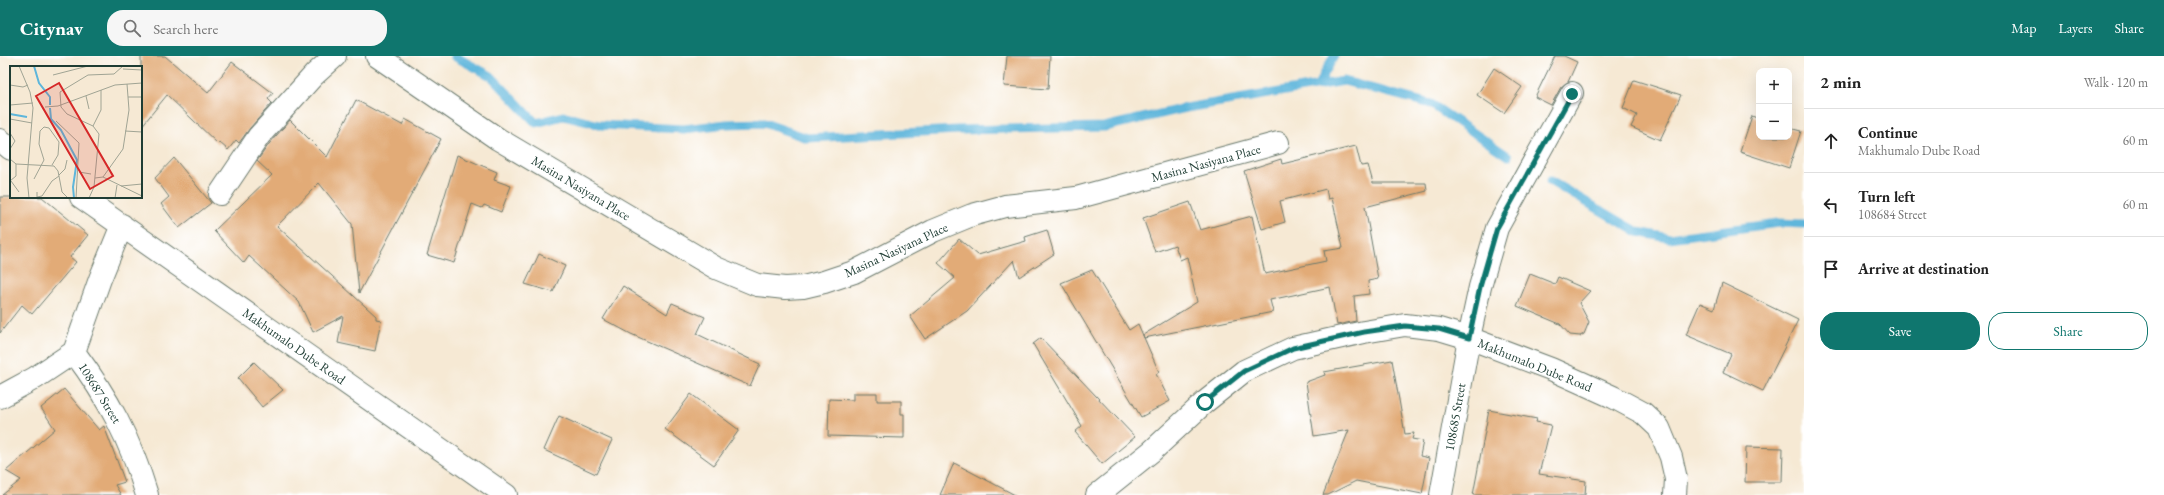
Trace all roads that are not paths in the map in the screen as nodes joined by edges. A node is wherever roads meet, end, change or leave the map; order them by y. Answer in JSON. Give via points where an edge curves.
{"nodes":[{"id":1,"x":335,"y":56,"type":"edge"},
{"id":2,"x":377,"y":56,"type":"edge"},
{"id":3,"x":1572,"y":94,"type":"dead end"},
{"id":4,"x":0,"y":140,"type":"edge"},
{"id":5,"x":1278,"y":143,"type":"dead end"},
{"id":6,"x":10,"y":148,"type":"edge"},
{"id":7,"x":220,"y":194,"type":"dead end"},
{"id":8,"x":82,"y":198,"type":"edge"},
{"id":9,"x":122,"y":226,"type":"junction"},
{"id":10,"x":1469,"y":338,"type":"junction"},
{"id":11,"x":74,"y":352,"type":"junction"},
{"id":12,"x":0,"y":397,"type":"edge"},
{"id":13,"x":147,"y":495,"type":"edge"},
{"id":14,"x":506,"y":495,"type":"edge"},
{"id":15,"x":1097,"y":495,"type":"edge"},
{"id":16,"x":1441,"y":495,"type":"edge"},
{"id":17,"x":1675,"y":495,"type":"edge"}],
"edges":[{"from":1,"to":7,"type":"street","via":[[314,75],[260,136]]},
{"from":2,"to":5,"type":"street","name":"Masina Nasiyana Place","via":[[498,139],[710,265],[757,285],[803,287],[854,272],[933,231],[972,215],[1005,206],[1076,198]]},
{"from":3,"to":10,"type":"street","name":"108685 Street","via":[[1497,228]]},
{"from":4,"to":6,"type":"street"},
{"from":8,"to":9,"type":"street","name":"Makhumalo Dube Road"},
{"from":9,"to":11,"type":"street","name":"108687 Street"},
{"from":9,"to":14,"type":"street","name":"Makhumalo Dube Road"},
{"from":10,"to":15,"type":"street","name":"Makhumalo Dube Road","via":[[1439,329],[1405,326],[1364,332],[1293,348],[1244,371]]},
{"from":10,"to":16,"type":"street","name":"108685 Street"},
{"from":10,"to":17,"type":"street","name":"Makhumalo Dube Road","via":[[1551,369],[1643,413],[1659,428],[1671,457],[1676,479]]},
{"from":11,"to":12,"type":"street","via":[[36,378]]},
{"from":11,"to":13,"type":"street","name":"108687 Street","via":[[116,414],[136,460]]}]}
